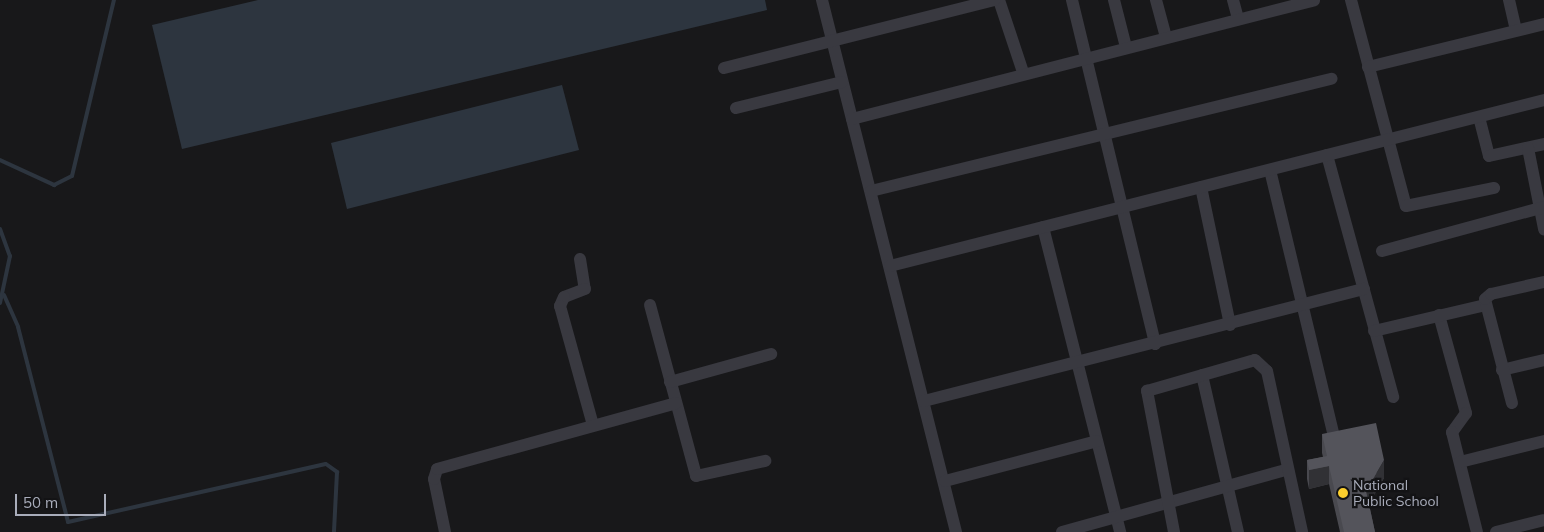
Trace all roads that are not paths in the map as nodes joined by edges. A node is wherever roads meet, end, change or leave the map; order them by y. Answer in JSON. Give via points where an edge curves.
{"nodes":[{"id":1,"x":822,"y":0,"type":"edge"},
{"id":2,"x":995,"y":0,"type":"edge"},
{"id":3,"x":1000,"y":0,"type":"edge"},
{"id":4,"x":1072,"y":0,"type":"edge"},
{"id":5,"x":1114,"y":0,"type":"edge"},
{"id":6,"x":1156,"y":0,"type":"edge"},
{"id":7,"x":1233,"y":0,"type":"edge"},
{"id":8,"x":1314,"y":0,"type":"edge"},
{"id":9,"x":1351,"y":0,"type":"edge"},
{"id":10,"x":1509,"y":0,"type":"edge"},
{"id":11,"x":1278,"y":5,"type":"edge"},
{"id":12,"x":1238,"y":19,"type":"junction"},
{"id":13,"x":1544,"y":24,"type":"edge"},
{"id":14,"x":1516,"y":30,"type":"junction"},
{"id":15,"x":1166,"y":38,"type":"junction"},
{"id":16,"x":831,"y":39,"type":"junction"},
{"id":17,"x":1126,"y":47,"type":"junction"},
{"id":18,"x":1086,"y":57,"type":"junction"},
{"id":19,"x":1368,"y":67,"type":"junction"},
{"id":20,"x":724,"y":68,"type":"dead end"},
{"id":21,"x":1024,"y":72,"type":"junction"},
{"id":22,"x":1332,"y":79,"type":"dead end"},
{"id":23,"x":842,"y":82,"type":"junction"},
{"id":24,"x":1544,"y":100,"type":"edge"},
{"id":25,"x":736,"y":108,"type":"dead end"},
{"id":26,"x":1478,"y":117,"type":"junction"},
{"id":27,"x":852,"y":118,"type":"junction"},
{"id":28,"x":1105,"y":133,"type":"junction"},
{"id":29,"x":1388,"y":140,"type":"junction"},
{"id":30,"x":1544,"y":144,"type":"edge"},
{"id":31,"x":1528,"y":148,"type":"junction"},
{"id":32,"x":1327,"y":155,"type":"junction"},
{"id":33,"x":1270,"y":170,"type":"junction"},
{"id":34,"x":1201,"y":187,"type":"junction"},
{"id":35,"x":1494,"y":188,"type":"dead end"},
{"id":36,"x":871,"y":191,"type":"junction"},
{"id":37,"x":1123,"y":207,"type":"junction"},
{"id":38,"x":1541,"y":208,"type":"edge"},
{"id":39,"x":1043,"y":227,"type":"junction"},
{"id":40,"x":1544,"y":228,"type":"edge"},
{"id":41,"x":1382,"y":251,"type":"dead end"},
{"id":42,"x":580,"y":258,"type":"dead end"},
{"id":43,"x":890,"y":266,"type":"junction"},
{"id":44,"x":1544,"y":282,"type":"edge"},
{"id":45,"x":1364,"y":289,"type":"junction"},
{"id":46,"x":650,"y":305,"type":"dead end"},
{"id":47,"x":1486,"y":305,"type":"junction"},
{"id":48,"x":1300,"y":307,"type":"junction"},
{"id":49,"x":1439,"y":315,"type":"junction"},
{"id":50,"x":1230,"y":325,"type":"junction"},
{"id":51,"x":1374,"y":331,"type":"junction"},
{"id":52,"x":1156,"y":344,"type":"junction"},
{"id":53,"x":771,"y":354,"type":"dead end"},
{"id":54,"x":1544,"y":360,"type":"edge"},
{"id":55,"x":1078,"y":363,"type":"junction"},
{"id":56,"x":1502,"y":370,"type":"junction"},
{"id":57,"x":1202,"y":375,"type":"junction"},
{"id":58,"x":670,"y":382,"type":"junction"},
{"id":59,"x":1393,"y":397,"type":"dead end"},
{"id":60,"x":924,"y":401,"type":"junction"},
{"id":61,"x":676,"y":402,"type":"junction"},
{"id":62,"x":1512,"y":403,"type":"dead end"},
{"id":63,"x":593,"y":425,"type":"junction"},
{"id":64,"x":1334,"y":437,"type":"edge"},
{"id":65,"x":1097,"y":441,"type":"junction"},
{"id":66,"x":1544,"y":441,"type":"edge"},
{"id":67,"x":765,"y":462,"type":"dead end"},
{"id":68,"x":1460,"y":462,"type":"junction"},
{"id":69,"x":1286,"y":470,"type":"junction"},
{"id":70,"x":945,"y":481,"type":"junction"},
{"id":71,"x":1227,"y":486,"type":"junction"},
{"id":72,"x":1168,"y":504,"type":"junction"},
{"id":73,"x":1116,"y":516,"type":"junction"},
{"id":74,"x":1544,"y":520,"type":"edge"},
{"id":75,"x":445,"y":532,"type":"edge"},
{"id":76,"x":956,"y":532,"type":"edge"},
{"id":77,"x":1062,"y":532,"type":"edge"},
{"id":78,"x":1120,"y":532,"type":"edge"},
{"id":79,"x":1174,"y":532,"type":"edge"},
{"id":80,"x":1238,"y":532,"type":"edge"},
{"id":81,"x":1302,"y":532,"type":"edge"},
{"id":82,"x":1477,"y":532,"type":"edge"},
{"id":83,"x":1496,"y":532,"type":"edge"}],
"edges":[{"from":1,"to":16,"type":"street"},
{"from":2,"to":16,"type":"street"},
{"from":3,"to":21,"type":"street"},
{"from":4,"to":18,"type":"street"},
{"from":5,"to":17,"type":"street"},
{"from":6,"to":15,"type":"street"},
{"from":7,"to":12,"type":"street"},
{"from":8,"to":11,"type":"street"},
{"from":9,"to":19,"type":"street"},
{"from":10,"to":14,"type":"street"},
{"from":11,"to":12,"type":"street"},
{"from":12,"to":15,"type":"street"},
{"from":13,"to":14,"type":"street"},
{"from":14,"to":19,"type":"street"},
{"from":15,"to":17,"type":"street"},
{"from":16,"to":20,"type":"street"},
{"from":16,"to":23,"type":"street"},
{"from":17,"to":18,"type":"street"},
{"from":18,"to":21,"type":"street"},
{"from":18,"to":28,"type":"street"},
{"from":19,"to":29,"type":"street"},
{"from":21,"to":27,"type":"street"},
{"from":22,"to":28,"type":"street"},
{"from":23,"to":25,"type":"street"},
{"from":23,"to":27,"type":"street"},
{"from":24,"to":26,"type":"street"},
{"from":26,"to":29,"type":"street"},
{"from":26,"to":31,"type":"street","via":[[1489,156]]},
{"from":27,"to":36,"type":"street"},
{"from":28,"to":36,"type":"street"},
{"from":28,"to":37,"type":"street"},
{"from":29,"to":32,"type":"street"},
{"from":29,"to":35,"type":"street","via":[[1410,208]]},
{"from":30,"to":31,"type":"street"},
{"from":31,"to":38,"type":"street"},
{"from":32,"to":33,"type":"street"},
{"from":32,"to":45,"type":"street"},
{"from":33,"to":34,"type":"street"},
{"from":33,"to":48,"type":"street"},
{"from":34,"to":37,"type":"street"},
{"from":34,"to":50,"type":"street"},
{"from":36,"to":43,"type":"street"},
{"from":37,"to":39,"type":"street"},
{"from":37,"to":52,"type":"street"},
{"from":38,"to":40,"type":"street"},
{"from":38,"to":41,"type":"street"},
{"from":39,"to":43,"type":"street"},
{"from":39,"to":55,"type":"street"},
{"from":42,"to":63,"type":"street","via":[[585,289],[564,296],[560,306]]},
{"from":43,"to":60,"type":"street"},
{"from":44,"to":47,"type":"street","via":[[1491,294]]},
{"from":45,"to":48,"type":"street"},
{"from":45,"to":51,"type":"street"},
{"from":46,"to":58,"type":"street"},
{"from":47,"to":49,"type":"street"},
{"from":47,"to":56,"type":"street"},
{"from":48,"to":50,"type":"street"},
{"from":48,"to":64,"type":"street"},
{"from":49,"to":51,"type":"street"},
{"from":49,"to":68,"type":"street","via":[[1466,413],[1452,429]]},
{"from":50,"to":52,"type":"street"},
{"from":51,"to":59,"type":"street"},
{"from":52,"to":55,"type":"street"},
{"from":53,"to":58,"type":"street"},
{"from":54,"to":56,"type":"street"},
{"from":55,"to":60,"type":"street"},
{"from":55,"to":65,"type":"street"},
{"from":56,"to":62,"type":"street"},
{"from":57,"to":69,"type":"street","via":[[1255,360],[1263,365]]},
{"from":57,"to":71,"type":"street"},
{"from":57,"to":72,"type":"street","via":[[1147,390]]},
{"from":58,"to":61,"type":"street"},
{"from":60,"to":70,"type":"street"},
{"from":61,"to":63,"type":"street"},
{"from":61,"to":67,"type":"street","via":[[696,476]]},
{"from":63,"to":75,"type":"street","via":[[437,469],[434,479]]},
{"from":65,"to":70,"type":"street"},
{"from":65,"to":73,"type":"street"},
{"from":66,"to":68,"type":"street"},
{"from":68,"to":82,"type":"street"},
{"from":69,"to":71,"type":"street"},
{"from":69,"to":81,"type":"street"},
{"from":70,"to":76,"type":"street"},
{"from":71,"to":72,"type":"street"},
{"from":71,"to":80,"type":"street"},
{"from":72,"to":73,"type":"street"},
{"from":72,"to":79,"type":"street"},
{"from":73,"to":77,"type":"street"},
{"from":73,"to":78,"type":"street"},
{"from":74,"to":83,"type":"street"}]}
